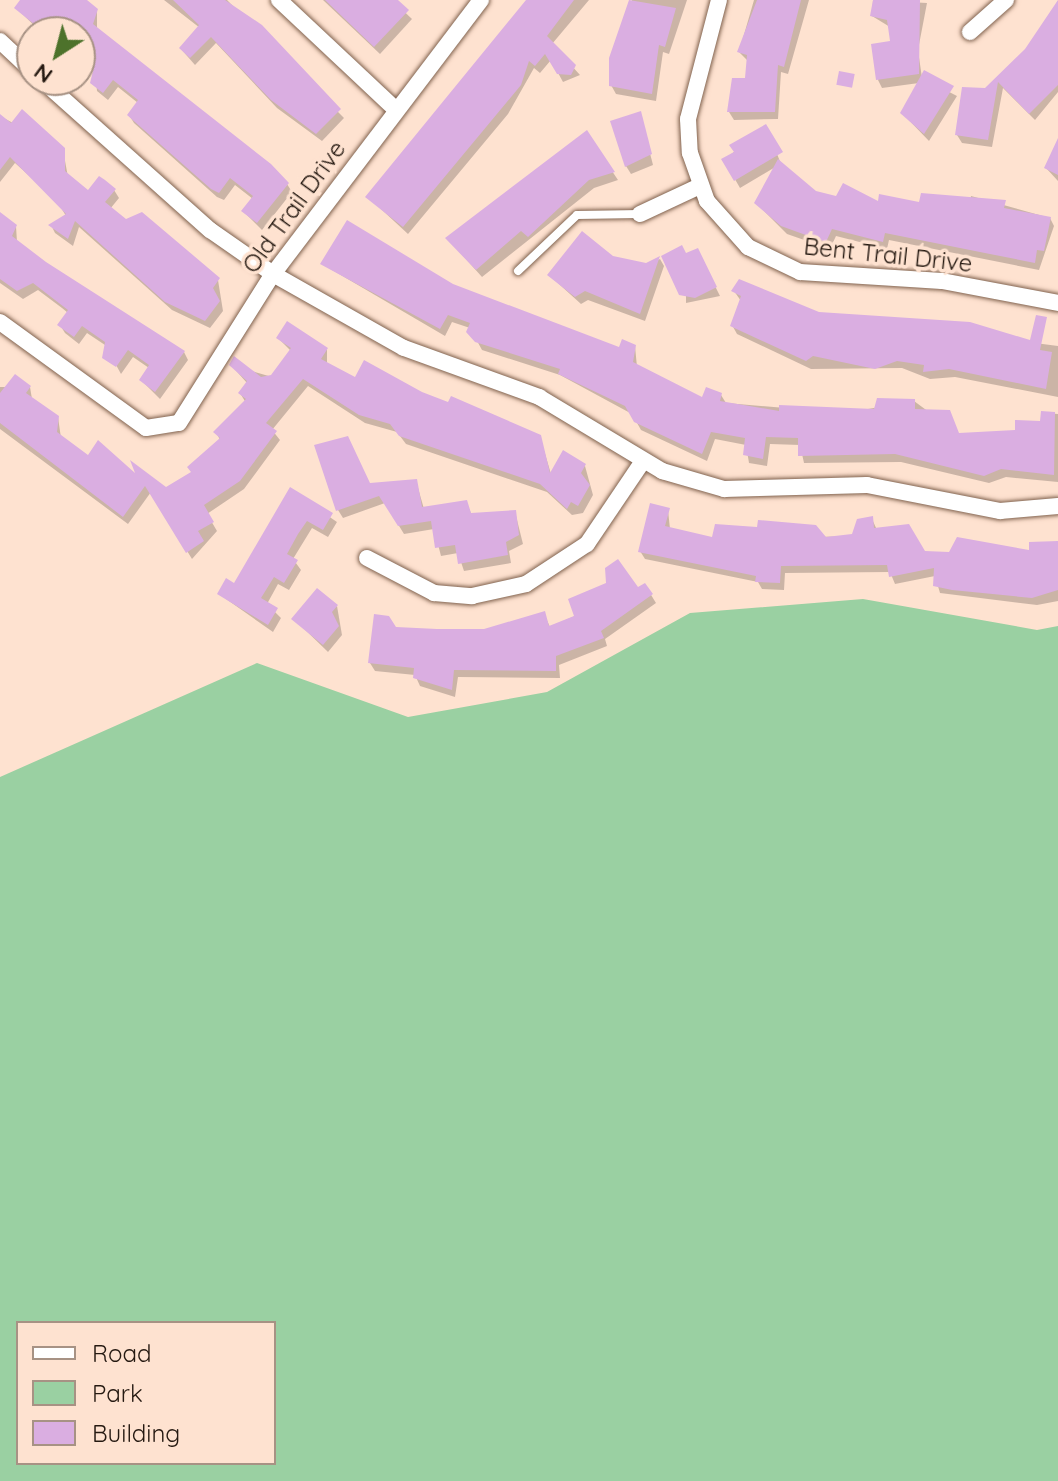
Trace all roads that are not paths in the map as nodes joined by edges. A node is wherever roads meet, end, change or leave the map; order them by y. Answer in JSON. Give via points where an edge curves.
{"nodes":[{"id":1,"x":279,"y":0,"type":"edge"},
{"id":2,"x":481,"y":0,"type":"edge"},
{"id":3,"x":719,"y":0,"type":"edge"},
{"id":4,"x":1006,"y":0,"type":"edge"},
{"id":5,"x":970,"y":32,"type":"dead end"},
{"id":6,"x":0,"y":41,"type":"edge"},
{"id":7,"x":16,"y":56,"type":"edge"},
{"id":8,"x":60,"y":96,"type":"edge"},
{"id":9,"x":396,"y":110,"type":"junction"},
{"id":10,"x":700,"y":186,"type":"junction"},
{"id":11,"x":640,"y":214,"type":"joint"},
{"id":12,"x":518,"y":271,"type":"dead end"},
{"id":13,"x":273,"y":274,"type":"junction"},
{"id":14,"x":1058,"y":303,"type":"edge"},
{"id":15,"x":0,"y":322,"type":"edge"},
{"id":16,"x":643,"y":461,"type":"junction"},
{"id":17,"x":1058,"y":506,"type":"edge"},
{"id":18,"x":367,"y":558,"type":"dead end"}],
"edges":[{"from":1,"to":9,"type":"street"},
{"from":2,"to":9,"type":"street","name":"Old Trail Drive"},
{"from":3,"to":10,"type":"street","name":"Bent Trail Drive","via":[[688,119]]},
{"from":4,"to":5,"type":"street"},
{"from":6,"to":7,"type":"street"},
{"from":8,"to":13,"type":"street","via":[[210,230]]},
{"from":9,"to":13,"type":"street","name":"Old Trail Drive"},
{"from":10,"to":11,"type":"street"},
{"from":10,"to":14,"type":"street","name":"Bent Trail Drive","via":[[726,226],[786,268],[942,281]]},
{"from":11,"to":12,"type":"lane","via":[[577,215]]},
{"from":13,"to":15,"type":"street","name":"Old Trail Drive","via":[[179,423],[146,428]]},
{"from":13,"to":16,"type":"street","via":[[404,348],[539,397]]},
{"from":16,"to":17,"type":"street","via":[[724,489],[867,485],[1000,511]]},
{"from":16,"to":18,"type":"street","via":[[587,544],[526,584],[491,594],[443,595],[408,584]]}]}
